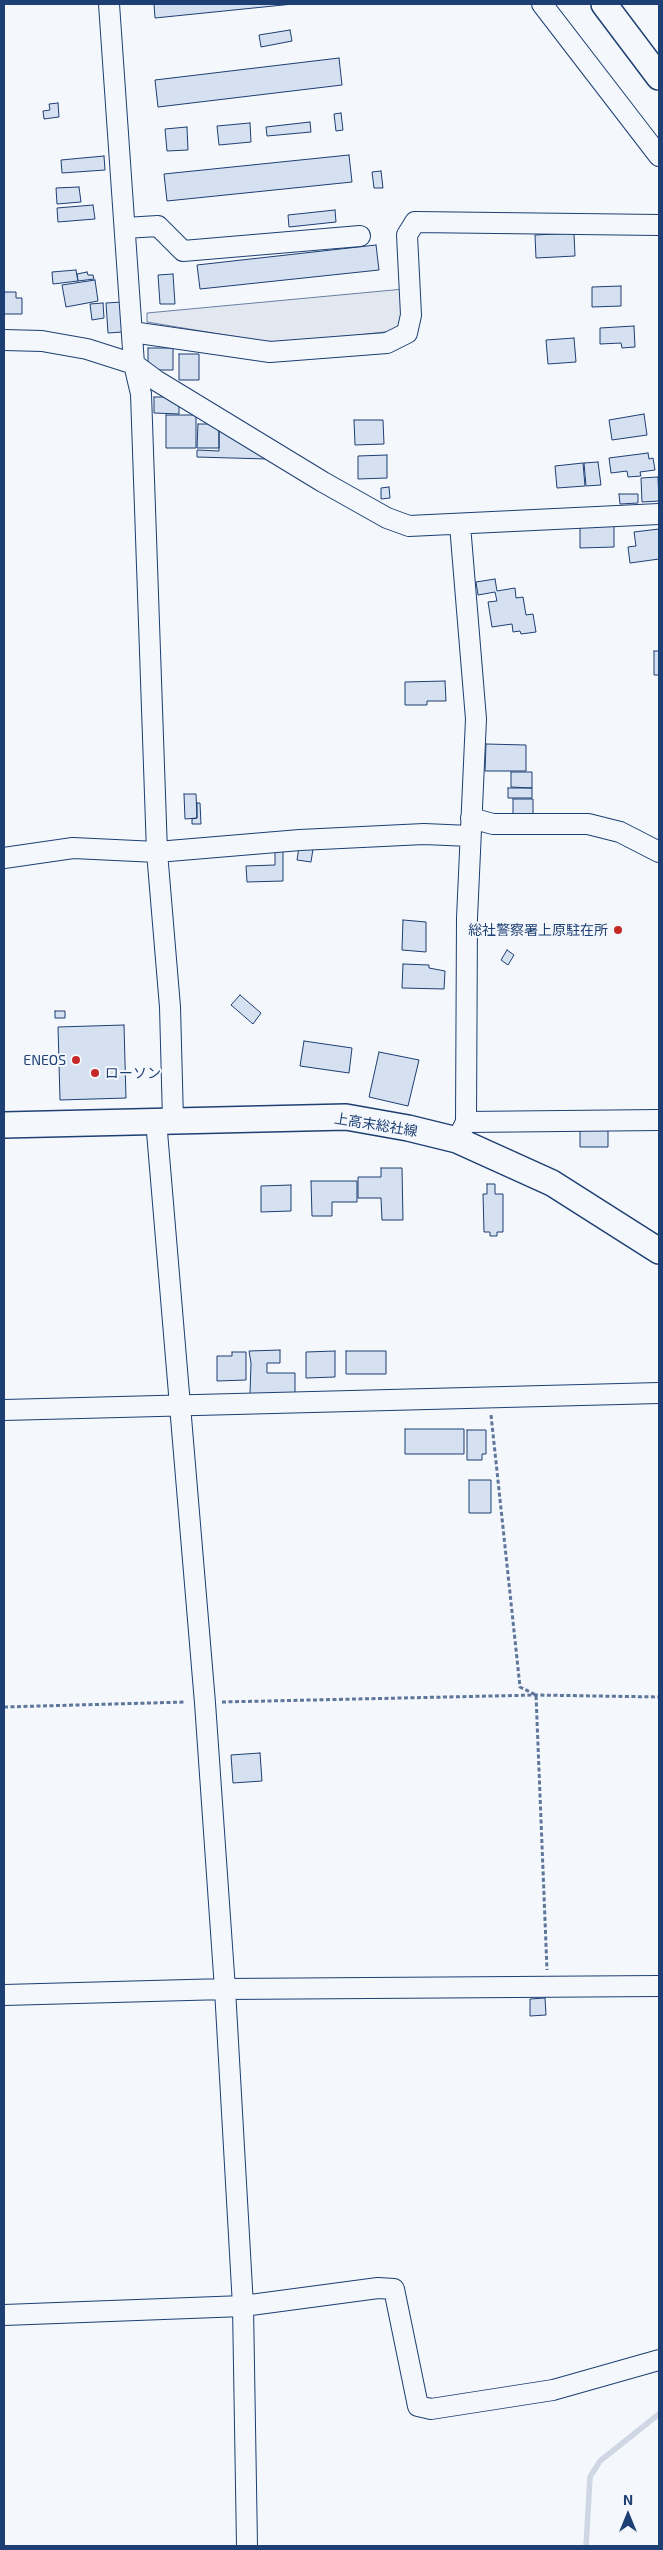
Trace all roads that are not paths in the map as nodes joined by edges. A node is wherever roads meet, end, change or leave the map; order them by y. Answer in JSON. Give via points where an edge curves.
{"nodes":[{"id":1,"x":109,"y":4,"type":"edge"},
{"id":2,"x":542,"y":4,"type":"edge"},
{"id":3,"x":604,"y":4,"type":"edge"},
{"id":4,"x":659,"y":77,"type":"edge"},
{"id":5,"x":659,"y":156,"type":"edge"},
{"id":6,"x":659,"y":225,"type":"edge"},
{"id":7,"x":125,"y":228,"type":"junction"},
{"id":8,"x":360,"y":236,"type":"dead end"},
{"id":9,"x":132,"y":332,"type":"junction"},
{"id":10,"x":4,"y":340,"type":"edge"},
{"id":11,"x":134,"y":364,"type":"junction"},
{"id":12,"x":659,"y":514,"type":"edge"},
{"id":13,"x":460,"y":525,"type":"junction"},
{"id":14,"x":471,"y":827,"type":"junction"},
{"id":15,"x":157,"y":852,"type":"junction"},
{"id":16,"x":659,"y":852,"type":"edge"},
{"id":17,"x":4,"y":858,"type":"edge"},
{"id":18,"x":164,"y":1120,"type":"junction"},
{"id":19,"x":659,"y":1120,"type":"edge"},
{"id":20,"x":4,"y":1125,"type":"edge"},
{"id":21,"x":461,"y":1131,"type":"junction"},
{"id":22,"x":659,"y":1251,"type":"edge"},
{"id":23,"x":659,"y":1393,"type":"edge"},
{"id":24,"x":180,"y":1404,"type":"junction"},
{"id":25,"x":4,"y":1410,"type":"edge"},
{"id":26,"x":659,"y":1986,"type":"edge"},
{"id":27,"x":225,"y":1989,"type":"junction"},
{"id":28,"x":4,"y":1995,"type":"edge"},
{"id":29,"x":243,"y":2306,"type":"junction"},
{"id":30,"x":4,"y":2315,"type":"edge"},
{"id":31,"x":659,"y":2360,"type":"edge"},
{"id":32,"x":247,"y":2546,"type":"edge"}],
"edges":[{"from":1,"to":7,"type":"street"},
{"from":2,"to":5,"type":"street"},
{"from":3,"to":4,"type":"main road"},
{"from":6,"to":9,"type":"street","via":[[415,222],[406,235],[411,315],[406,333],[387,343],[270,352]]},
{"from":7,"to":8,"type":"street","via":[[158,226],[183,251]]},
{"from":7,"to":9,"type":"street"},
{"from":9,"to":11,"type":"street"},
{"from":10,"to":11,"type":"street","via":[[42,341],[87,349]]},
{"from":11,"to":13,"type":"street","via":[[188,400],[387,518],[409,526]]},
{"from":11,"to":15,"type":"street","via":[[141,394]]},
{"from":12,"to":13,"type":"street"},
{"from":13,"to":14,"type":"street","via":[[476,719]]},
{"from":14,"to":15,"type":"street","via":[[424,834],[310,839]]},
{"from":14,"to":16,"type":"street","via":[[588,824],[620,832]]},
{"from":14,"to":21,"type":"street"},
{"from":15,"to":17,"type":"street","via":[[73,848]]},
{"from":15,"to":18,"type":"street","via":[[170,1007]]},
{"from":18,"to":20,"type":"main road","name":"上高末総社線"},
{"from":18,"to":21,"type":"main road","name":"上高末総社線","via":[[346,1118]]},
{"from":18,"to":24,"type":"street"},
{"from":19,"to":21,"type":"street"},
{"from":21,"to":22,"type":"main road","name":"上高末総社線","via":[[552,1183]]},
{"from":23,"to":24,"type":"street"},
{"from":24,"to":25,"type":"street"},
{"from":24,"to":27,"type":"street"},
{"from":26,"to":27,"type":"street"},
{"from":27,"to":28,"type":"street"},
{"from":27,"to":29,"type":"street"},
{"from":29,"to":30,"type":"street"},
{"from":29,"to":31,"type":"street","via":[[378,2288],[394,2289],[418,2406],[431,2409],[553,2390]]},
{"from":29,"to":32,"type":"street"}]}
